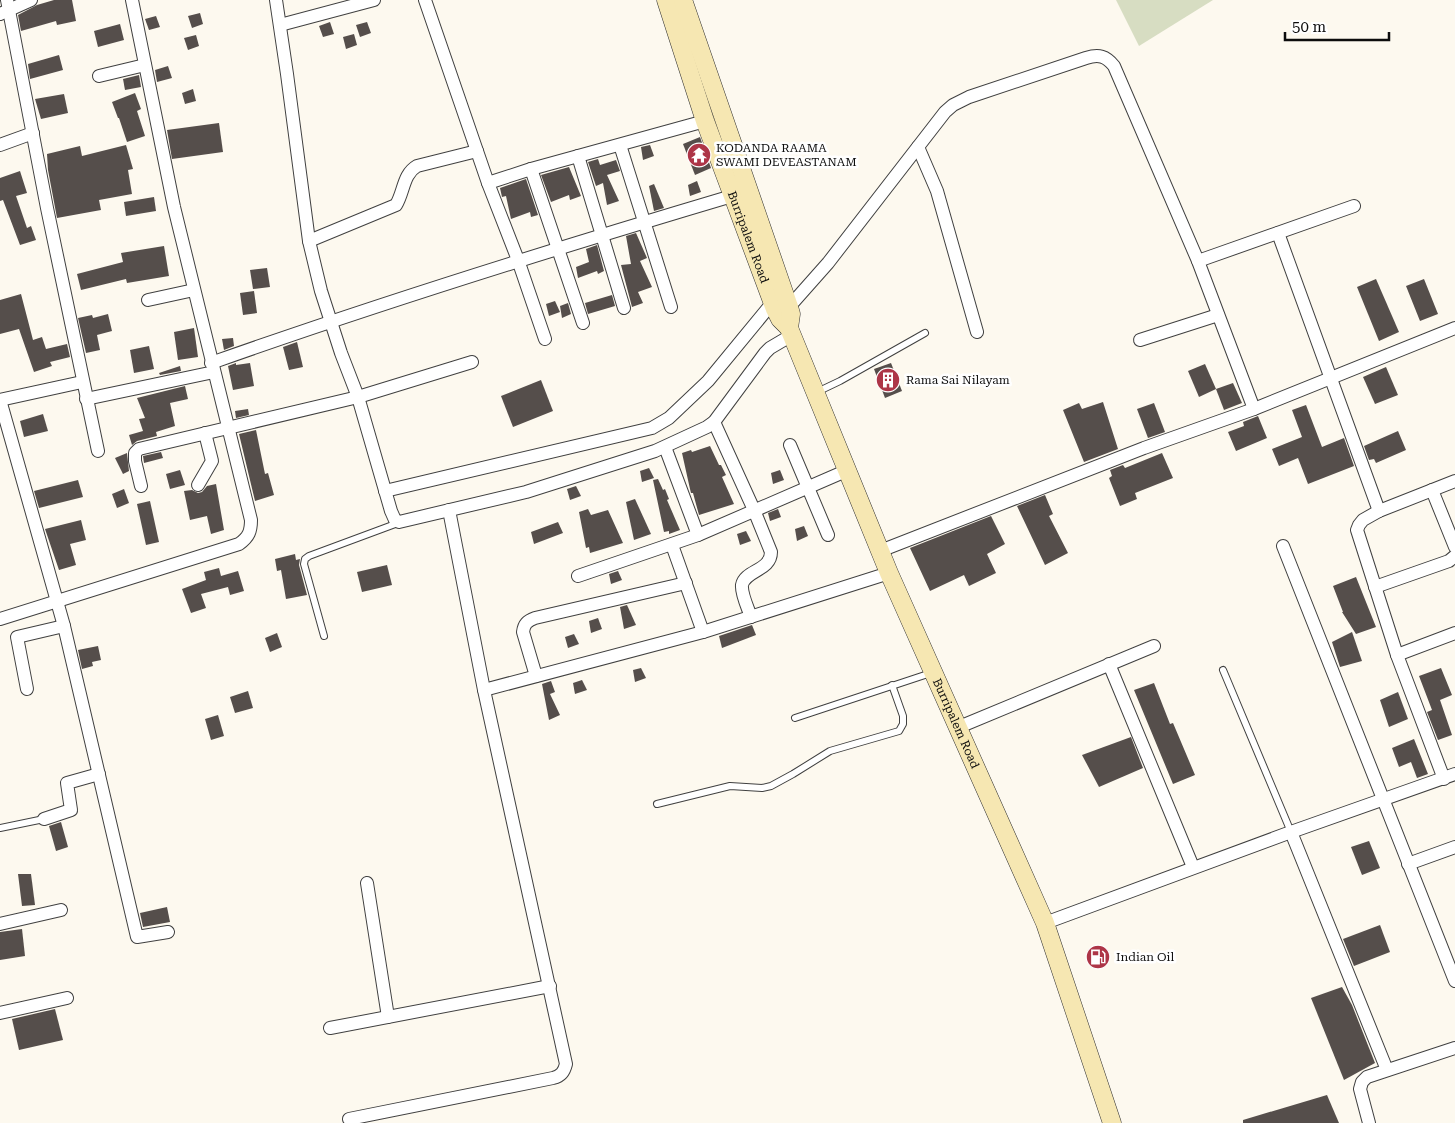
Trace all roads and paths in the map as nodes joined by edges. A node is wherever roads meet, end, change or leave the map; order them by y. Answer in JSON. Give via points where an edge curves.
{"nodes":[{"id":1,"x":31,"y":0,"type":"edge"},
{"id":2,"x":132,"y":0,"type":"edge"},
{"id":3,"x":276,"y":0,"type":"edge"},
{"id":4,"x":374,"y":0,"type":"edge"},
{"id":5,"x":425,"y":0,"type":"edge"},
{"id":6,"x":666,"y":0,"type":"edge"},
{"id":7,"x":683,"y":0,"type":"edge"},
{"id":8,"x":5,"y":8,"type":"edge"},
{"id":9,"x":280,"y":25,"type":"junction"},
{"id":10,"x":145,"y":65,"type":"junction"},
{"id":11,"x":99,"y":76,"type":"dead end"},
{"id":12,"x":705,"y":121,"type":"junction"},
{"id":13,"x":33,"y":133,"type":"junction"},
{"id":14,"x":620,"y":145,"type":"junction"},
{"id":15,"x":0,"y":146,"type":"edge"},
{"id":16,"x":918,"y":147,"type":"junction"},
{"id":17,"x":477,"y":151,"type":"junction"},
{"id":18,"x":578,"y":156,"type":"junction"},
{"id":19,"x":531,"y":170,"type":"junction"},
{"id":20,"x":488,"y":183,"type":"junction"},
{"id":21,"x":732,"y":196,"type":"junction"},
{"id":22,"x":1354,"y":206,"type":"dead end"},
{"id":23,"x":644,"y":222,"type":"junction"},
{"id":24,"x":1278,"y":233,"type":"junction"},
{"id":25,"x":601,"y":235,"type":"junction"},
{"id":26,"x":309,"y":241,"type":"junction"},
{"id":27,"x":559,"y":247,"type":"junction"},
{"id":28,"x":518,"y":260,"type":"junction"},
{"id":29,"x":1198,"y":261,"type":"junction"},
{"id":30,"x":194,"y":290,"type":"junction"},
{"id":31,"x":148,"y":300,"type":"dead end"},
{"id":32,"x":781,"y":304,"type":"junction"},
{"id":33,"x":670,"y":307,"type":"dead end"},
{"id":34,"x":624,"y":308,"type":"dead end"},
{"id":35,"x":1218,"y":315,"type":"junction"},
{"id":36,"x":330,"y":321,"type":"junction"},
{"id":37,"x":583,"y":324,"type":"dead end"},
{"id":38,"x":1455,"y":328,"type":"edge"},
{"id":39,"x":791,"y":331,"type":"junction"},
{"id":40,"x":977,"y":332,"type":"dead end"},
{"id":41,"x":925,"y":333,"type":"dead end"},
{"id":42,"x":545,"y":339,"type":"dead end"},
{"id":43,"x":1140,"y":340,"type":"dead end"},
{"id":44,"x":472,"y":362,"type":"dead end"},
{"id":45,"x":213,"y":368,"type":"junction"},
{"id":46,"x":1330,"y":379,"type":"junction"},
{"id":47,"x":82,"y":382,"type":"junction"},
{"id":48,"x":816,"y":392,"type":"junction"},
{"id":49,"x":358,"y":397,"type":"junction"},
{"id":50,"x":86,"y":399,"type":"junction"},
{"id":51,"x":0,"y":400,"type":"edge"},
{"id":52,"x":1254,"y":409,"type":"junction"},
{"id":53,"x":714,"y":422,"type":"junction"},
{"id":54,"x":228,"y":427,"type":"junction"},
{"id":55,"x":205,"y":433,"type":"junction"},
{"id":56,"x":790,"y":445,"type":"dead end"},
{"id":57,"x":665,"y":447,"type":"junction"},
{"id":58,"x":98,"y":451,"type":"dead end"},
{"id":59,"x":840,"y":473,"type":"junction"},
{"id":60,"x":1455,"y":481,"type":"edge"},
{"id":61,"x":813,"y":484,"type":"junction"},
{"id":62,"x":198,"y":485,"type":"dead end"},
{"id":63,"x":141,"y":486,"type":"dead end"},
{"id":64,"x":1432,"y":490,"type":"junction"},
{"id":65,"x":385,"y":491,"type":"junction"},
{"id":66,"x":449,"y":510,"type":"junction"},
{"id":67,"x":754,"y":510,"type":"junction"},
{"id":68,"x":1379,"y":511,"type":"junction"},
{"id":69,"x":399,"y":522,"type":"junction"},
{"id":70,"x":698,"y":535,"type":"junction"},
{"id":71,"x":828,"y":535,"type":"dead end"},
{"id":72,"x":1454,"y":542,"type":"edge"},
{"id":73,"x":672,"y":545,"type":"junction"},
{"id":74,"x":1284,"y":546,"type":"dead end"},
{"id":75,"x":880,"y":551,"type":"junction"},
{"id":76,"x":1455,"y":556,"type":"edge"},
{"id":77,"x":889,"y":573,"type":"junction"},
{"id":78,"x":578,"y":576,"type":"dead end"},
{"id":79,"x":686,"y":583,"type":"junction"},
{"id":80,"x":1375,"y":587,"type":"junction"},
{"id":81,"x":57,"y":600,"type":"junction"},
{"id":82,"x":751,"y":617,"type":"junction"},
{"id":83,"x":0,"y":619,"type":"edge"},
{"id":84,"x":64,"y":626,"type":"junction"},
{"id":85,"x":704,"y":632,"type":"junction"},
{"id":86,"x":1455,"y":633,"type":"edge"},
{"id":87,"x":324,"y":636,"type":"dead end"},
{"id":88,"x":1154,"y":646,"type":"dead end"},
{"id":89,"x":1397,"y":655,"type":"junction"},
{"id":90,"x":1109,"y":664,"type":"junction"},
{"id":91,"x":1223,"y":670,"type":"dead end"},
{"id":92,"x":928,"y":674,"type":"junction"},
{"id":93,"x":536,"y":676,"type":"junction"},
{"id":94,"x":892,"y":685,"type":"junction"},
{"id":95,"x":27,"y":689,"type":"dead end"},
{"id":96,"x":484,"y":690,"type":"junction"},
{"id":97,"x":795,"y":718,"type":"dead end"},
{"id":98,"x":959,"y":727,"type":"junction"},
{"id":99,"x":99,"y":774,"type":"junction"},
{"id":100,"x":1449,"y":777,"type":"edge"},
{"id":101,"x":1383,"y":800,"type":"junction"},
{"id":102,"x":657,"y":804,"type":"dead end"},
{"id":103,"x":44,"y":819,"type":"joint"},
{"id":104,"x":0,"y":828,"type":"edge"},
{"id":105,"x":1291,"y":832,"type":"junction"},
{"id":106,"x":1455,"y":847,"type":"edge"},
{"id":107,"x":1408,"y":864,"type":"junction"},
{"id":108,"x":1193,"y":867,"type":"junction"},
{"id":109,"x":367,"y":883,"type":"dead end"},
{"id":110,"x":61,"y":910,"type":"dead end"},
{"id":111,"x":1045,"y":923,"type":"junction"},
{"id":112,"x":0,"y":924,"type":"edge"},
{"id":113,"x":168,"y":932,"type":"dead end"},
{"id":114,"x":1455,"y":980,"type":"edge"},
{"id":115,"x":550,"y":986,"type":"junction"},
{"id":116,"x":67,"y":998,"type":"dead end"},
{"id":117,"x":0,"y":1013,"type":"edge"},
{"id":118,"x":388,"y":1017,"type":"junction"},
{"id":119,"x":330,"y":1028,"type":"dead end"},
{"id":120,"x":1455,"y":1048,"type":"edge"},
{"id":121,"x":1386,"y":1070,"type":"junction"},
{"id":122,"x":349,"y":1119,"type":"dead end"},
{"id":123,"x":1112,"y":1123,"type":"edge"},
{"id":124,"x":1369,"y":1123,"type":"edge"}],
"edges":[{"from":1,"to":8,"type":"street"},
{"from":2,"to":10,"type":"street"},
{"from":3,"to":9,"type":"street"},
{"from":4,"to":9,"type":"street"},
{"from":5,"to":17,"type":"street"},
{"from":6,"to":12,"type":"main road","name":"Burripalem Road"},
{"from":7,"to":32,"type":"main road","name":"Burripalem Road"},
{"from":8,"to":13,"type":"street"},
{"from":9,"to":26,"type":"street"},
{"from":10,"to":11,"type":"street"},
{"from":10,"to":30,"type":"street"},
{"from":12,"to":14,"type":"street"},
{"from":12,"to":21,"type":"main road","name":"Burripalem Road"},
{"from":13,"to":15,"type":"street"},
{"from":13,"to":47,"type":"street"},
{"from":14,"to":18,"type":"street"},
{"from":14,"to":23,"type":"street"},
{"from":16,"to":29,"type":"street","via":[[945,112],[960,101],[1094,55],[1102,56],[1114,66]]},
{"from":16,"to":32,"type":"street","via":[[828,263]]},
{"from":16,"to":40,"type":"street","via":[[937,191]]},
{"from":17,"to":20,"type":"street"},
{"from":17,"to":26,"type":"street","via":[[417,166],[407,175],[396,205]]},
{"from":18,"to":19,"type":"street"},
{"from":18,"to":25,"type":"street"},
{"from":19,"to":20,"type":"street"},
{"from":19,"to":27,"type":"street"},
{"from":20,"to":28,"type":"street"},
{"from":21,"to":23,"type":"street"},
{"from":21,"to":32,"type":"main road","name":"Burripalem Road"},
{"from":22,"to":24,"type":"street"},
{"from":23,"to":25,"type":"street"},
{"from":23,"to":33,"type":"street"},
{"from":24,"to":29,"type":"street"},
{"from":24,"to":46,"type":"street"},
{"from":25,"to":27,"type":"street"},
{"from":25,"to":34,"type":"street"},
{"from":26,"to":36,"type":"street"},
{"from":27,"to":28,"type":"street"},
{"from":27,"to":37,"type":"street"},
{"from":28,"to":36,"type":"street"},
{"from":28,"to":42,"type":"street"},
{"from":29,"to":35,"type":"street"},
{"from":30,"to":31,"type":"street"},
{"from":30,"to":45,"type":"street"},
{"from":32,"to":39,"type":"main road","name":"Burripalem Road","via":[[780,319]]},
{"from":32,"to":65,"type":"street","via":[[662,424]]},
{"from":35,"to":43,"type":"street"},
{"from":35,"to":52,"type":"street"},
{"from":36,"to":45,"type":"street"},
{"from":36,"to":49,"type":"street"},
{"from":38,"to":46,"type":"street"},
{"from":39,"to":48,"type":"main road","name":"Burripalem Road"},
{"from":39,"to":53,"type":"street","via":[[765,353]]},
{"from":41,"to":48,"type":"lane"},
{"from":44,"to":49,"type":"street"},
{"from":45,"to":50,"type":"street"},
{"from":45,"to":54,"type":"street"},
{"from":46,"to":52,"type":"street"},
{"from":46,"to":68,"type":"street"},
{"from":47,"to":50,"type":"street"},
{"from":47,"to":51,"type":"street"},
{"from":48,"to":59,"type":"main road","name":"Burripalem Road"},
{"from":49,"to":54,"type":"street"},
{"from":49,"to":65,"type":"street"},
{"from":50,"to":58,"type":"street"},
{"from":51,"to":81,"type":"street"},
{"from":52,"to":75,"type":"street","via":[[1144,448]]},
{"from":53,"to":57,"type":"street"},
{"from":53,"to":67,"type":"street"},
{"from":54,"to":55,"type":"street"},
{"from":54,"to":81,"type":"street","via":[[250,520],[251,528],[244,540],[240,544]]},
{"from":55,"to":62,"type":"street","via":[[212,461]]},
{"from":55,"to":63,"type":"street","via":[[139,449],[135,460]]},
{"from":56,"to":61,"type":"street"},
{"from":57,"to":66,"type":"street","via":[[526,492]]},
{"from":57,"to":70,"type":"street"},
{"from":59,"to":61,"type":"street"},
{"from":59,"to":75,"type":"main road","name":"Burripalem Road"},
{"from":60,"to":64,"type":"street"},
{"from":61,"to":67,"type":"street"},
{"from":61,"to":71,"type":"street"},
{"from":64,"to":68,"type":"street"},
{"from":64,"to":72,"type":"street"},
{"from":65,"to":69,"type":"street","via":[[393,516]]},
{"from":66,"to":69,"type":"street"},
{"from":66,"to":96,"type":"street"},
{"from":67,"to":70,"type":"street"},
{"from":67,"to":82,"type":"street","via":[[770,546],[771,559],[742,584]]},
{"from":68,"to":80,"type":"street","via":[[1363,520],[1357,530]]},
{"from":69,"to":87,"type":"lane","via":[[305,559]]},
{"from":70,"to":73,"type":"street"},
{"from":73,"to":78,"type":"street"},
{"from":73,"to":79,"type":"street"},
{"from":74,"to":101,"type":"street"},
{"from":75,"to":77,"type":"main road","name":"Burripalem Road"},
{"from":76,"to":80,"type":"street"},
{"from":77,"to":82,"type":"street"},
{"from":77,"to":92,"type":"main road","name":"Burripalem Road"},
{"from":79,"to":85,"type":"street"},
{"from":79,"to":93,"type":"street","via":[[528,621],[523,632]]},
{"from":80,"to":89,"type":"street"},
{"from":81,"to":83,"type":"street"},
{"from":81,"to":84,"type":"street"},
{"from":82,"to":85,"type":"street"},
{"from":84,"to":95,"type":"street","via":[[17,637]]},
{"from":84,"to":99,"type":"street"},
{"from":85,"to":93,"type":"street"},
{"from":86,"to":89,"type":"street"},
{"from":88,"to":90,"type":"street"},
{"from":89,"to":100,"type":"street"},
{"from":90,"to":98,"type":"street"},
{"from":90,"to":108,"type":"street"},
{"from":91,"to":105,"type":"lane"},
{"from":92,"to":94,"type":"lane"},
{"from":92,"to":98,"type":"main road","name":"Burripalem Road"},
{"from":93,"to":96,"type":"street"},
{"from":94,"to":97,"type":"lane"},
{"from":94,"to":102,"type":"lane","via":[[903,716],[899,731],[830,751],[771,786],[730,786]]},
{"from":96,"to":115,"type":"street"},
{"from":98,"to":111,"type":"main road","name":"Burripalem Road"},
{"from":99,"to":103,"type":"street","via":[[67,783],[71,810]]},
{"from":99,"to":113,"type":"street","via":[[137,937]]},
{"from":100,"to":101,"type":"street"},
{"from":101,"to":105,"type":"street"},
{"from":101,"to":107,"type":"street"},
{"from":103,"to":104,"type":"lane"},
{"from":105,"to":108,"type":"street"},
{"from":105,"to":121,"type":"street"},
{"from":106,"to":107,"type":"street"},
{"from":107,"to":114,"type":"street"},
{"from":108,"to":111,"type":"street"},
{"from":109,"to":118,"type":"street"},
{"from":110,"to":112,"type":"street"},
{"from":111,"to":123,"type":"main road","name":"Burripalem Road"},
{"from":115,"to":118,"type":"street"},
{"from":115,"to":122,"type":"street","via":[[566,1064],[559,1077]]},
{"from":116,"to":117,"type":"street"},
{"from":118,"to":119,"type":"street"},
{"from":120,"to":121,"type":"street"},
{"from":121,"to":124,"type":"street","via":[[1367,1077],[1360,1088]]}]}
